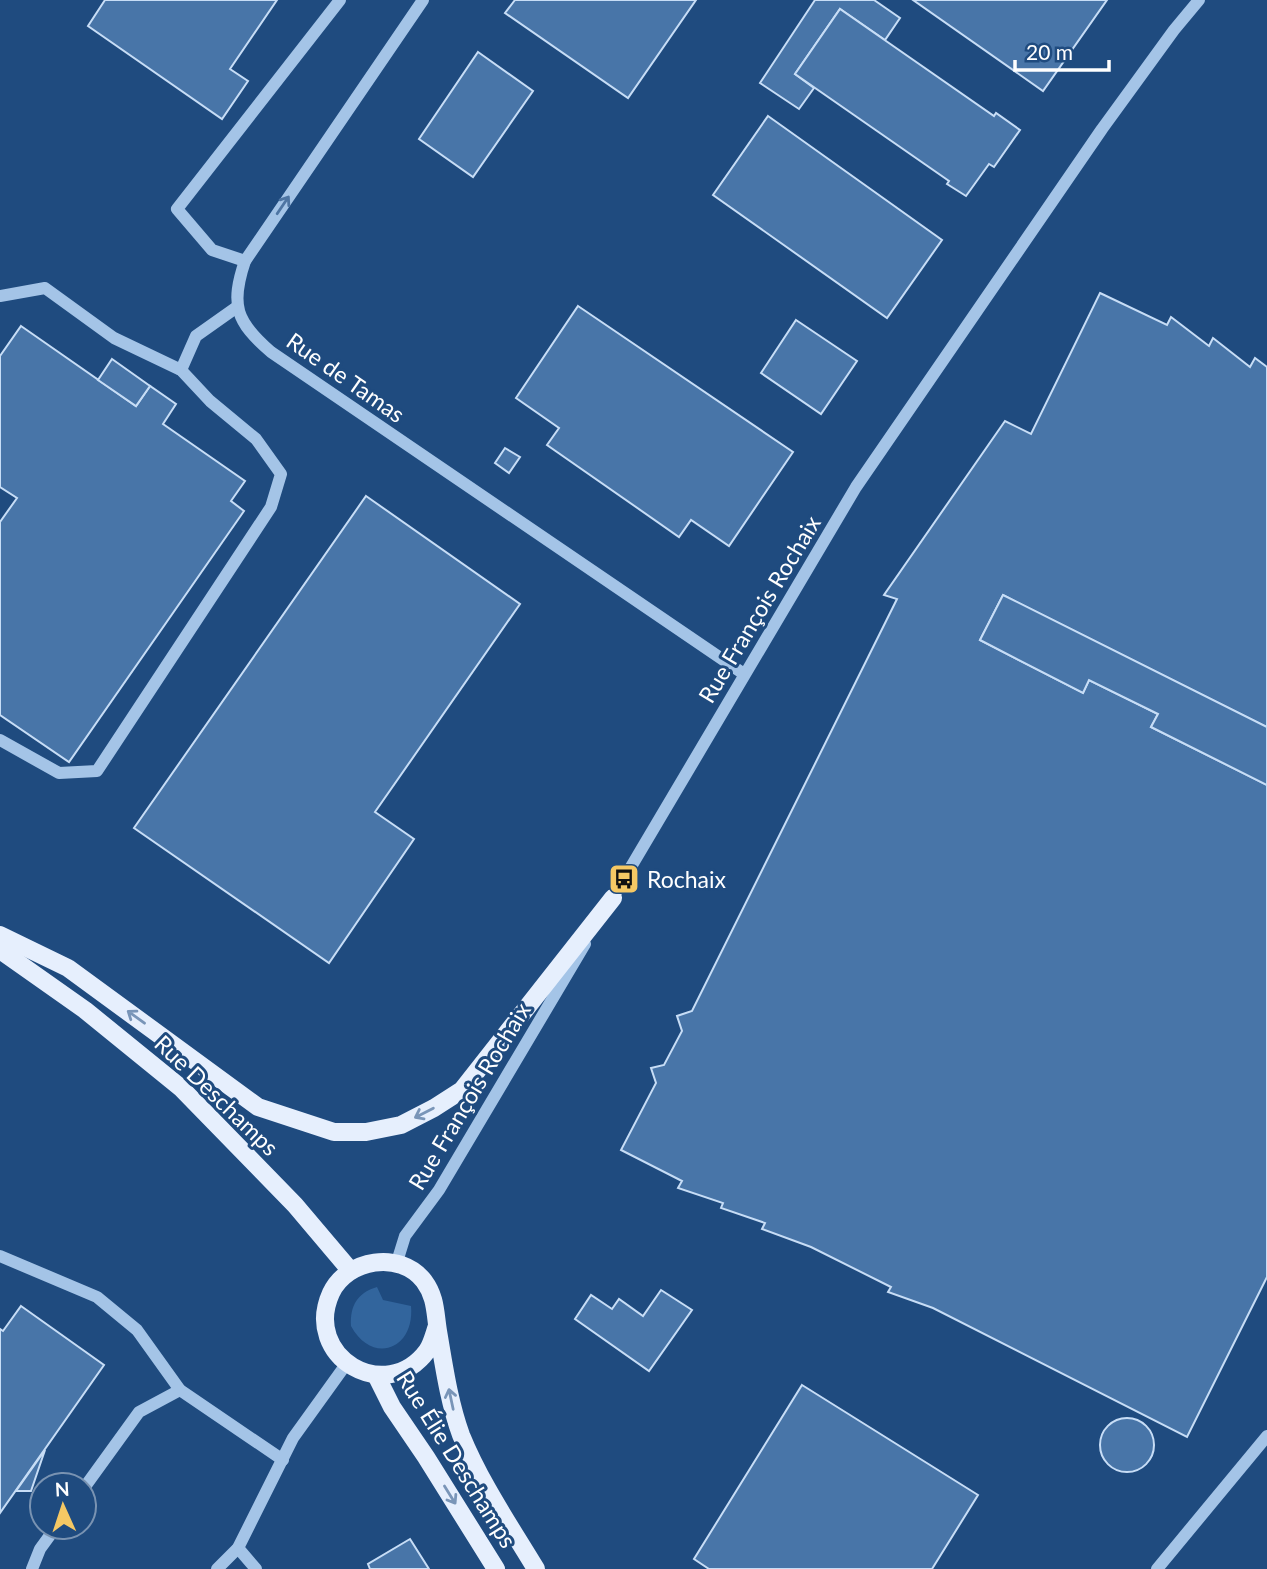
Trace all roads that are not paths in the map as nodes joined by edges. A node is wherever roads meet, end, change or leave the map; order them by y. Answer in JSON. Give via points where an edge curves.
{"nodes":[{"id":1,"x":340,"y":0,"type":"edge"},
{"id":2,"x":423,"y":0,"type":"edge"},
{"id":3,"x":1199,"y":0,"type":"edge"},
{"id":4,"x":245,"y":261,"type":"junction"},
{"id":5,"x":0,"y":296,"type":"edge"},
{"id":6,"x":237,"y":307,"type":"junction"},
{"id":7,"x":181,"y":370,"type":"junction"},
{"id":8,"x":744,"y":674,"type":"junction"},
{"id":9,"x":0,"y":740,"type":"edge"},
{"id":10,"x":613,"y":898,"type":"junction"},
{"id":11,"x":0,"y":935,"type":"edge"},
{"id":12,"x":0,"y":950,"type":"edge"},
{"id":13,"x":0,"y":1256,"type":"edge"},
{"id":14,"x":396,"y":1265,"type":"junction"},
{"id":15,"x":350,"y":1270,"type":"junction"},
{"id":16,"x":437,"y":1326,"type":"junction"},
{"id":17,"x":347,"y":1363,"type":"junction"},
{"id":18,"x":376,"y":1375,"type":"junction"},
{"id":19,"x":180,"y":1390,"type":"junction"},
{"id":20,"x":1267,"y":1436,"type":"edge"},
{"id":21,"x":283,"y":1460,"type":"junction"},
{"id":22,"x":96,"y":1471,"type":"edge"},
{"id":23,"x":46,"y":1541,"type":"edge"},
{"id":24,"x":238,"y":1548,"type":"junction"},
{"id":25,"x":32,"y":1569,"type":"edge"},
{"id":26,"x":217,"y":1569,"type":"edge"},
{"id":27,"x":256,"y":1569,"type":"edge"},
{"id":28,"x":496,"y":1569,"type":"edge"},
{"id":29,"x":536,"y":1569,"type":"edge"},
{"id":30,"x":1157,"y":1569,"type":"edge"}],
"edges":[{"from":1,"to":4,"type":"street","via":[[177,209],[212,250]]},
{"from":4,"to":2,"type":"street","one_way":true},
{"from":3,"to":8,"type":"street","name":"Rue François Rochaix","via":[[1102,129],[856,487]]},
{"from":4,"to":6,"type":"street","via":[[237,284]]},
{"from":5,"to":7,"type":"street","via":[[45,288],[114,338]]},
{"from":6,"to":7,"type":"street","via":[[196,336]]},
{"from":6,"to":8,"type":"street","name":"Rue de Tamas","via":[[250,333],[271,352]]},
{"from":7,"to":9,"type":"street","via":[[256,439],[281,474],[271,507],[97,771],[59,774]]},
{"from":8,"to":10,"type":"street","name":"Rue François Rochaix"},
{"from":10,"to":11,"type":"main road","one_way":true,"via":[[462,1090],[401,1125],[366,1132],[334,1132],[258,1107],[68,968]]},
{"from":10,"to":14,"type":"street","name":"Rue François Rochaix","via":[[439,1190],[405,1236]]},
{"from":12,"to":15,"type":"main road","name":"Rue Deschamps","via":[[85,1010],[181,1088],[295,1205]]},
{"from":13,"to":19,"type":"street","via":[[97,1297],[137,1330]]},
{"from":14,"to":15,"type":"main road","via":[[383,1261]]},
{"from":14,"to":16,"type":"main road","via":[[409,1268],[424,1281],[437,1307]]},
{"from":15,"to":17,"type":"main road","via":[[335,1284],[325,1306],[324,1325],[330,1344]]},
{"from":16,"to":18,"type":"main road","via":[[428,1349],[415,1364],[396,1373]]},
{"from":29,"to":16,"type":"main road","name":"Rue Élie Deschamps","one_way":true,"via":[[462,1436]]},
{"from":17,"to":18,"type":"main road"},
{"from":17,"to":21,"type":"street","via":[[293,1438]]},
{"from":18,"to":28,"type":"main road","name":"Rue Élie Deschamps","one_way":true,"via":[[391,1407]]},
{"from":19,"to":21,"type":"street"},
{"from":19,"to":22,"type":"street","via":[[139,1412]]},
{"from":20,"to":30,"type":"street"},
{"from":21,"to":24,"type":"street"},
{"from":23,"to":25,"type":"street"},
{"from":24,"to":26,"type":"street"},
{"from":24,"to":27,"type":"street"}]}
